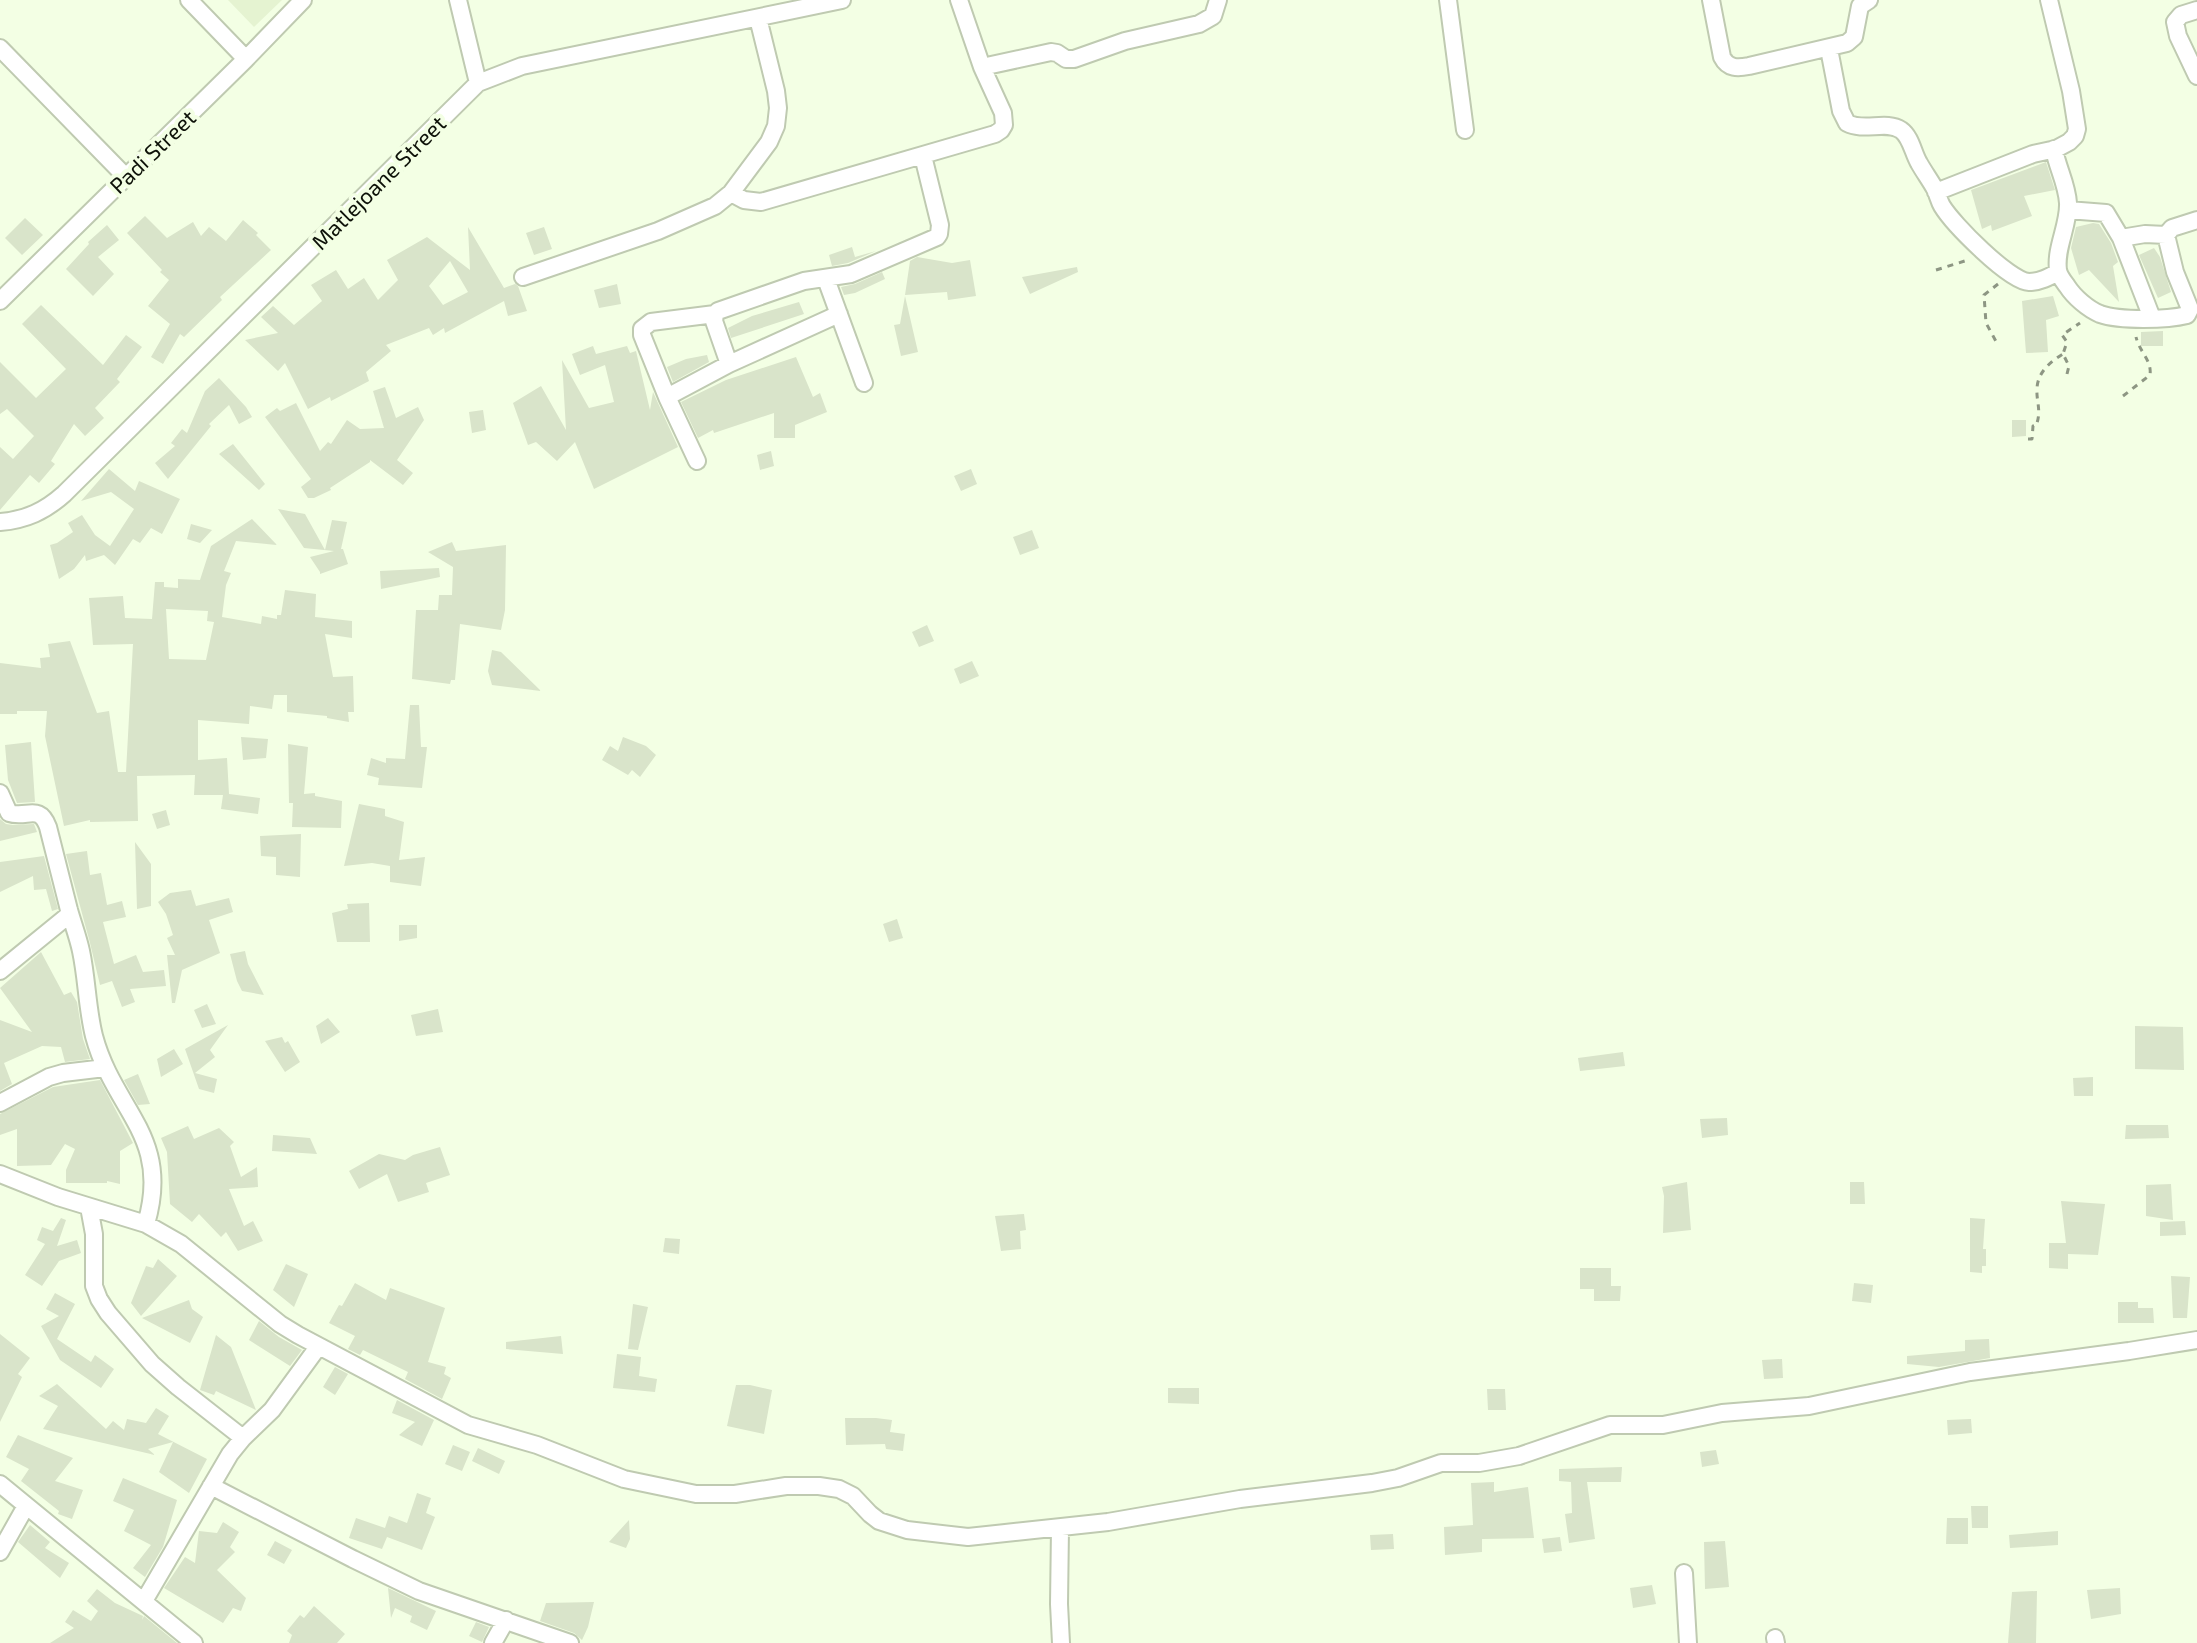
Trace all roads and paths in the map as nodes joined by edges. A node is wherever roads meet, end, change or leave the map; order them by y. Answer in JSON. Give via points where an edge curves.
{"nodes":[{"id":1,"x":189,"y":0,"type":"edge"},
{"id":2,"x":303,"y":0,"type":"edge"},
{"id":3,"x":458,"y":0,"type":"edge"},
{"id":4,"x":842,"y":0,"type":"edge"},
{"id":5,"x":959,"y":0,"type":"edge"},
{"id":6,"x":1218,"y":0,"type":"edge"},
{"id":7,"x":1448,"y":0,"type":"edge"},
{"id":8,"x":1711,"y":0,"type":"edge"},
{"id":9,"x":1869,"y":0,"type":"edge"},
{"id":10,"x":2049,"y":0,"type":"edge"},
{"id":11,"x":2197,"y":10,"type":"edge"},
{"id":12,"x":758,"y":18,"type":"junction"},
{"id":13,"x":0,"y":48,"type":"edge"},
{"id":14,"x":1829,"y":49,"type":"junction"},
{"id":15,"x":246,"y":59,"type":"junction"},
{"id":16,"x":982,"y":67,"type":"junction"},
{"id":17,"x":2197,"y":76,"type":"edge"},
{"id":18,"x":478,"y":83,"type":"junction"},
{"id":19,"x":1465,"y":130,"type":"dead end"},
{"id":20,"x":2054,"y":149,"type":"junction"},
{"id":21,"x":923,"y":156,"type":"junction"},
{"id":22,"x":126,"y":177,"type":"junction"},
{"id":23,"x":1936,"y":192,"type":"junction"},
{"id":24,"x":731,"y":193,"type":"junction"},
{"id":25,"x":2068,"y":210,"type":"junction"},
{"id":26,"x":2197,"y":220,"type":"edge"},
{"id":27,"x":2166,"y":235,"type":"junction"},
{"id":28,"x":2121,"y":238,"type":"junction"},
{"id":29,"x":1983,"y":250,"type":"junction"},
{"id":30,"x":1936,"y":270,"type":"dead end"},
{"id":31,"x":2058,"y":272,"type":"junction"},
{"id":32,"x":2011,"y":275,"type":"junction"},
{"id":33,"x":523,"y":277,"type":"dead end"},
{"id":34,"x":826,"y":279,"type":"junction"},
{"id":35,"x":2,"y":294,"type":"edge"},
{"id":36,"x":2094,"y":311,"type":"junction"},
{"id":37,"x":715,"y":314,"type":"junction"},
{"id":38,"x":839,"y":314,"type":"junction"},
{"id":39,"x":2133,"y":318,"type":"junction"},
{"id":40,"x":2152,"y":318,"type":"junction"},
{"id":41,"x":1998,"y":345,"type":"dead end"},
{"id":42,"x":2063,"y":354,"type":"junction"},
{"id":43,"x":729,"y":364,"type":"junction"},
{"id":44,"x":2067,"y":374,"type":"dead end"},
{"id":45,"x":864,"y":383,"type":"dead end"},
{"id":46,"x":2123,"y":396,"type":"dead end"},
{"id":47,"x":667,"y":397,"type":"junction"},
{"id":48,"x":2028,"y":439,"type":"dead end"},
{"id":49,"x":697,"y":461,"type":"dead end"},
{"id":50,"x":0,"y":522,"type":"edge"},
{"id":51,"x":0,"y":793,"type":"edge"},
{"id":52,"x":70,"y":914,"type":"junction"},
{"id":53,"x":3,"y":961,"type":"edge"},
{"id":54,"x":105,"y":1068,"type":"junction"},
{"id":55,"x":0,"y":1103,"type":"edge"},
{"id":56,"x":0,"y":1174,"type":"edge"},
{"id":57,"x":89,"y":1207,"type":"junction"},
{"id":58,"x":146,"y":1224,"type":"junction"},
{"id":59,"x":2197,"y":1340,"type":"edge"},
{"id":60,"x":318,"y":1347,"type":"junction"},
{"id":61,"x":243,"y":1438,"type":"junction"},
{"id":62,"x":0,"y":1484,"type":"edge"},
{"id":63,"x":211,"y":1486,"type":"junction"},
{"id":64,"x":26,"y":1506,"type":"junction"},
{"id":65,"x":1060,"y":1528,"type":"junction"},
{"id":66,"x":0,"y":1552,"type":"edge"},
{"id":67,"x":1684,"y":1573,"type":"dead end"},
{"id":68,"x":144,"y":1601,"type":"junction"},
{"id":69,"x":506,"y":1620,"type":"junction"},
{"id":70,"x":194,"y":1643,"type":"edge"},
{"id":71,"x":493,"y":1643,"type":"edge"},
{"id":72,"x":570,"y":1643,"type":"edge"},
{"id":73,"x":1061,"y":1643,"type":"edge"},
{"id":74,"x":1688,"y":1643,"type":"edge"}],
"edges":[{"from":1,"to":15,"type":"street"},
{"from":2,"to":15,"type":"street","name":"Padi Street"},
{"from":3,"to":18,"type":"street"},
{"from":4,"to":12,"type":"street","name":"Matlejoane Street"},
{"from":5,"to":16,"type":"street"},
{"from":6,"to":16,"type":"street","via":[[1213,16],[1199,24],[1071,60],[1051,52]]},
{"from":7,"to":19,"type":"street"},
{"from":8,"to":14,"type":"street","via":[[1722,57],[1729,66]]},
{"from":9,"to":14,"type":"street","via":[[1860,6],[1851,41]]},
{"from":10,"to":20,"type":"street","via":[[2077,129],[2069,142]]},
{"from":11,"to":17,"type":"street","via":[[2175,22]]},
{"from":12,"to":18,"type":"street","name":"Matlejoane Street","via":[[522,66]]},
{"from":12,"to":24,"type":"street","via":[[776,91],[776,126]]},
{"from":13,"to":22,"type":"street"},
{"from":14,"to":23,"type":"street","via":[[1843,118],[1852,126],[1894,127],[1905,133]]},
{"from":15,"to":22,"type":"street","name":"Padi Street"},
{"from":16,"to":21,"type":"street","via":[[1003,113],[1001,130]]},
{"from":18,"to":50,"type":"street","name":"Matlejoane Street","via":[[51,506],[18,521]]},
{"from":20,"to":23,"type":"street"},
{"from":20,"to":25,"type":"street"},
{"from":21,"to":24,"type":"street","via":[[761,202]]},
{"from":21,"to":34,"type":"street","via":[[939,234],[851,274]]},
{"from":22,"to":35,"type":"street","name":"Padi Street"},
{"from":23,"to":29,"type":"street","via":[[1953,220]]},
{"from":24,"to":33,"type":"street","via":[[715,206],[658,231]]},
{"from":25,"to":28,"type":"street","via":[[2103,211]]},
{"from":25,"to":31,"type":"street"},
{"from":26,"to":27,"type":"street"},
{"from":27,"to":28,"type":"street"},
{"from":27,"to":40,"type":"street","via":[[2189,313]]},
{"from":28,"to":40,"type":"street"},
{"from":29,"to":30,"type":"path","via":[[1981,256]]},
{"from":29,"to":32,"type":"street"},
{"from":31,"to":32,"type":"street","via":[[2028,282]]},
{"from":31,"to":36,"type":"street","via":[[2070,291]]},
{"from":32,"to":41,"type":"path","via":[[1984,295],[1986,323]]},
{"from":34,"to":37,"type":"street","via":[[804,281]]},
{"from":34,"to":38,"type":"street"},
{"from":36,"to":39,"type":"street"},
{"from":36,"to":42,"type":"path","via":[[2062,335],[2067,342]]},
{"from":37,"to":43,"type":"street"},
{"from":37,"to":47,"type":"street","via":[[643,326]]},
{"from":38,"to":43,"type":"street"},
{"from":38,"to":45,"type":"street"},
{"from":39,"to":40,"type":"street"},
{"from":39,"to":46,"type":"path","via":[[2140,352],[2151,370]]},
{"from":42,"to":44,"type":"path"},
{"from":42,"to":48,"type":"path","via":[[2041,374],[2036,389],[2040,415]]},
{"from":43,"to":47,"type":"street"},
{"from":47,"to":49,"type":"street"},
{"from":51,"to":52,"type":"street","via":[[9,813],[38,813],[45,820]]},
{"from":52,"to":53,"type":"street"},
{"from":52,"to":54,"type":"street"},
{"from":54,"to":55,"type":"street","via":[[49,1077]]},
{"from":54,"to":58,"type":"street","via":[[152,1160],[154,1184]]},
{"from":56,"to":57,"type":"street"},
{"from":57,"to":58,"type":"street"},
{"from":57,"to":61,"type":"street","via":[[94,1286],[108,1313],[152,1364]]},
{"from":58,"to":60,"type":"street","via":[[181,1244],[280,1324]]},
{"from":59,"to":65,"type":"street","via":[[1970,1372],[1809,1406],[1722,1413],[1663,1425],[1610,1425],[1499,1461],[1441,1463],[1372,1483]]},
{"from":60,"to":61,"type":"street","via":[[272,1410]]},
{"from":60,"to":65,"type":"street","via":[[468,1425],[660,1488],[696,1494],[786,1486],[839,1489],[879,1521],[949,1535]]},
{"from":61,"to":63,"type":"street"},
{"from":62,"to":64,"type":"street"},
{"from":63,"to":68,"type":"street"},
{"from":63,"to":69,"type":"street","via":[[419,1591]]},
{"from":64,"to":66,"type":"street"},
{"from":64,"to":68,"type":"street"},
{"from":65,"to":73,"type":"street"},
{"from":67,"to":74,"type":"street"},
{"from":68,"to":70,"type":"street"},
{"from":69,"to":71,"type":"street"},
{"from":69,"to":72,"type":"street"}]}
